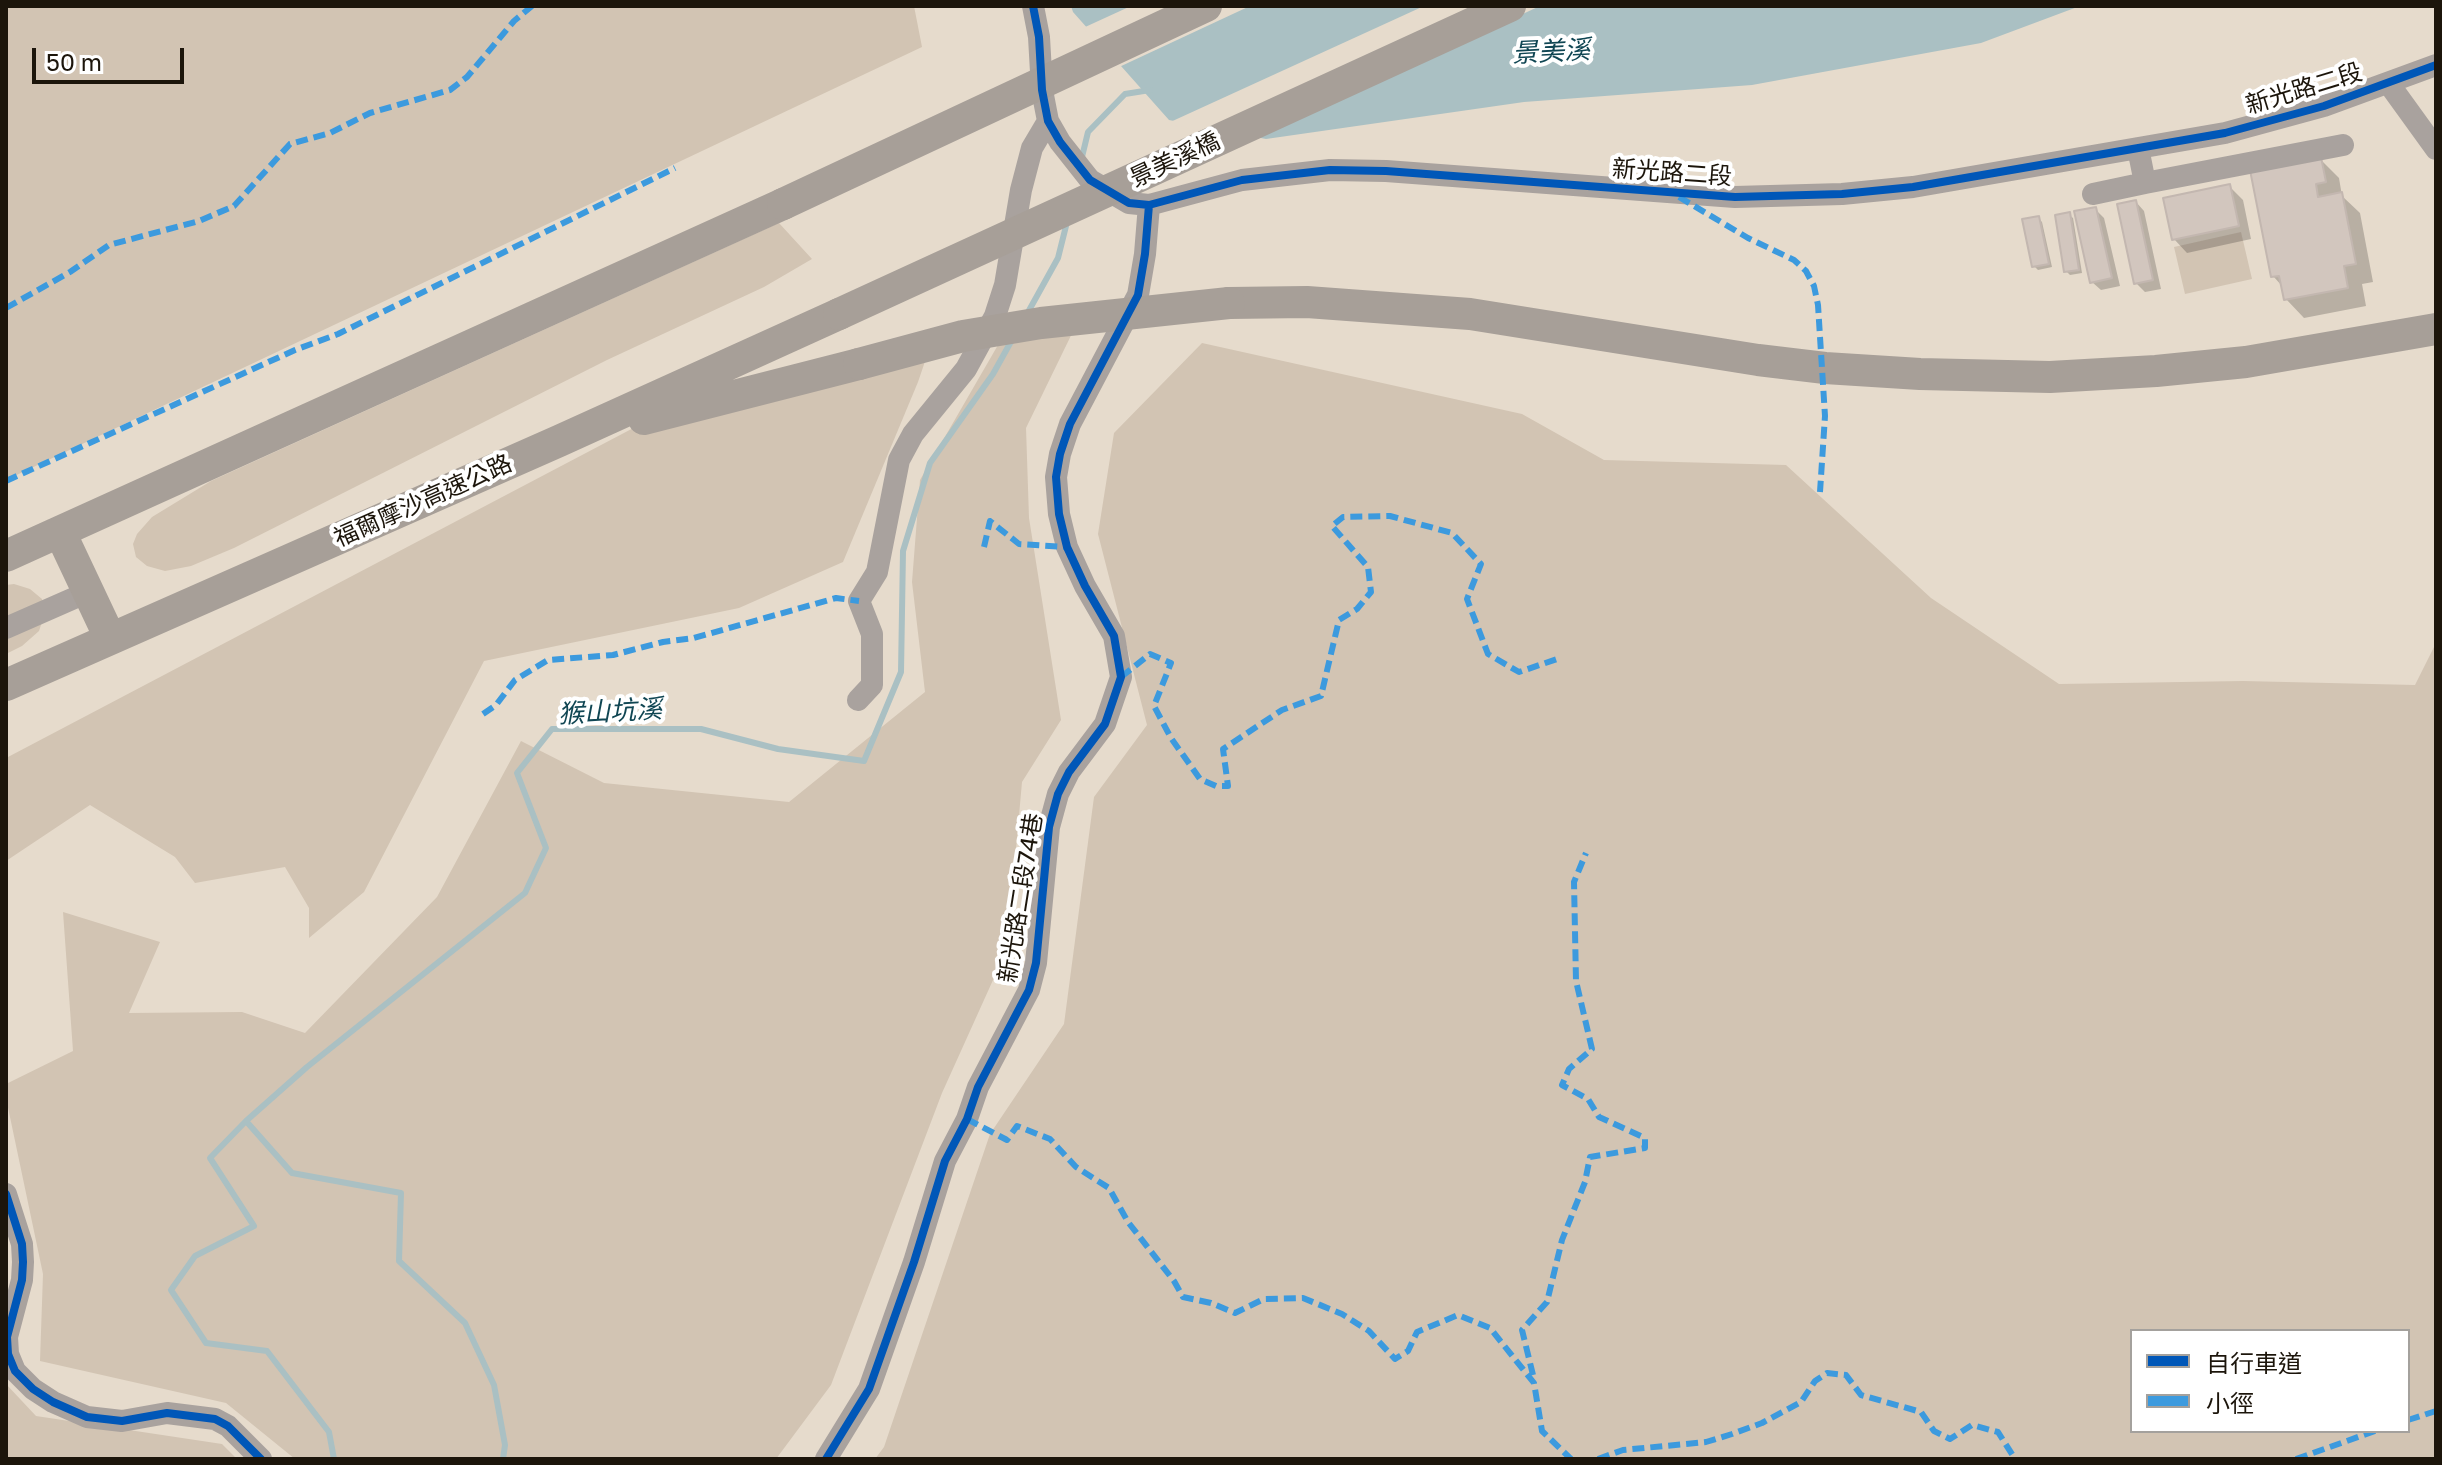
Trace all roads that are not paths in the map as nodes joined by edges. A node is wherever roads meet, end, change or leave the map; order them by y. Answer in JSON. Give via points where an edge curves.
{"nodes":[{"id":1,"x":1033,"y":6,"type":"edge"},
{"id":2,"x":1206,"y":6,"type":"edge"},
{"id":3,"x":1510,"y":6,"type":"edge"},
{"id":4,"x":2436,"y":65,"type":"edge"},
{"id":5,"x":2389,"y":84,"type":"junction"},
{"id":6,"x":1048,"y":121,"type":"junction"},
{"id":7,"x":2343,"y":145,"type":"dead end"},
{"id":8,"x":2138,"y":148,"type":"junction"},
{"id":9,"x":2436,"y":149,"type":"edge"},
{"id":10,"x":2145,"y":183,"type":"junction"},
{"id":11,"x":2093,"y":194,"type":"dead end"},
{"id":12,"x":1139,"y":204,"type":"junction"},
{"id":13,"x":839,"y":314,"type":"joint"},
{"id":14,"x":2436,"y":329,"type":"edge"},
{"id":15,"x":559,"y":441,"type":"junction"},
{"id":16,"x":60,"y":532,"type":"junction"},
{"id":17,"x":6,"y":556,"type":"edge"},
{"id":18,"x":88,"y":592,"type":"junction"},
{"id":19,"x":6,"y":628,"type":"edge"},
{"id":20,"x":110,"y":638,"type":"junction"},
{"id":21,"x":6,"y":685,"type":"edge"},
{"id":22,"x":858,"y":700,"type":"dead end"},
{"id":23,"x":6,"y":1194,"type":"edge"},
{"id":24,"x":261,"y":1459,"type":"edge"},
{"id":25,"x":826,"y":1459,"type":"edge"}],
"edges":[{"from":1,"to":6,"type":"street"},
{"from":2,"to":16,"type":"highway","bridge":true},
{"from":3,"to":13,"type":"highway","name":"景美溪橋","bridge":true},
{"from":4,"to":5,"type":"street","name":"新光路二段"},
{"from":5,"to":8,"type":"street","name":"新光路二段","via":[[2268,123]]},
{"from":5,"to":9,"type":"street"},
{"from":6,"to":12,"type":"street","via":[[1090,180]]},
{"from":6,"to":22,"type":"street","via":[[1032,148],[995,316],[966,369],[913,434],[899,460],[877,572],[859,601],[872,634],[872,685]]},
{"from":7,"to":10,"type":"street"},
{"from":8,"to":10,"type":"street"},
{"from":8,"to":12,"type":"street","name":"新光路二段","via":[[1842,194],[1690,195],[1330,170],[1242,180]]},
{"from":10,"to":11,"type":"street"},
{"from":12,"to":25,"type":"street","name":"新光路二段74巷","via":[[1145,254],[1138,295],[1070,424],[1056,477],[1067,547],[1114,636],[1121,677],[1105,724],[1058,794],[1049,827],[1029,990],[945,1161],[869,1389]]},
{"from":13,"to":15,"type":"highway","name":"福爾摩沙高速公路"},
{"from":14,"to":15,"type":"highway","bridge":true,"via":[[2246,362],[2050,377],[1825,368],[1470,314],[1307,302],[1229,303],[963,336]]},
{"from":15,"to":20,"type":"highway","name":"福爾摩沙高速公路"},
{"from":16,"to":17,"type":"highway"},
{"from":16,"to":18,"type":"highway"},
{"from":18,"to":19,"type":"street"},
{"from":18,"to":20,"type":"highway"},
{"from":20,"to":21,"type":"highway","name":"福爾摩沙高速公路"},
{"from":23,"to":24,"type":"street","via":[[23,1262],[7,1337],[15,1371],[53,1402],[87,1417],[122,1421],[167,1413],[215,1419]]}]}
